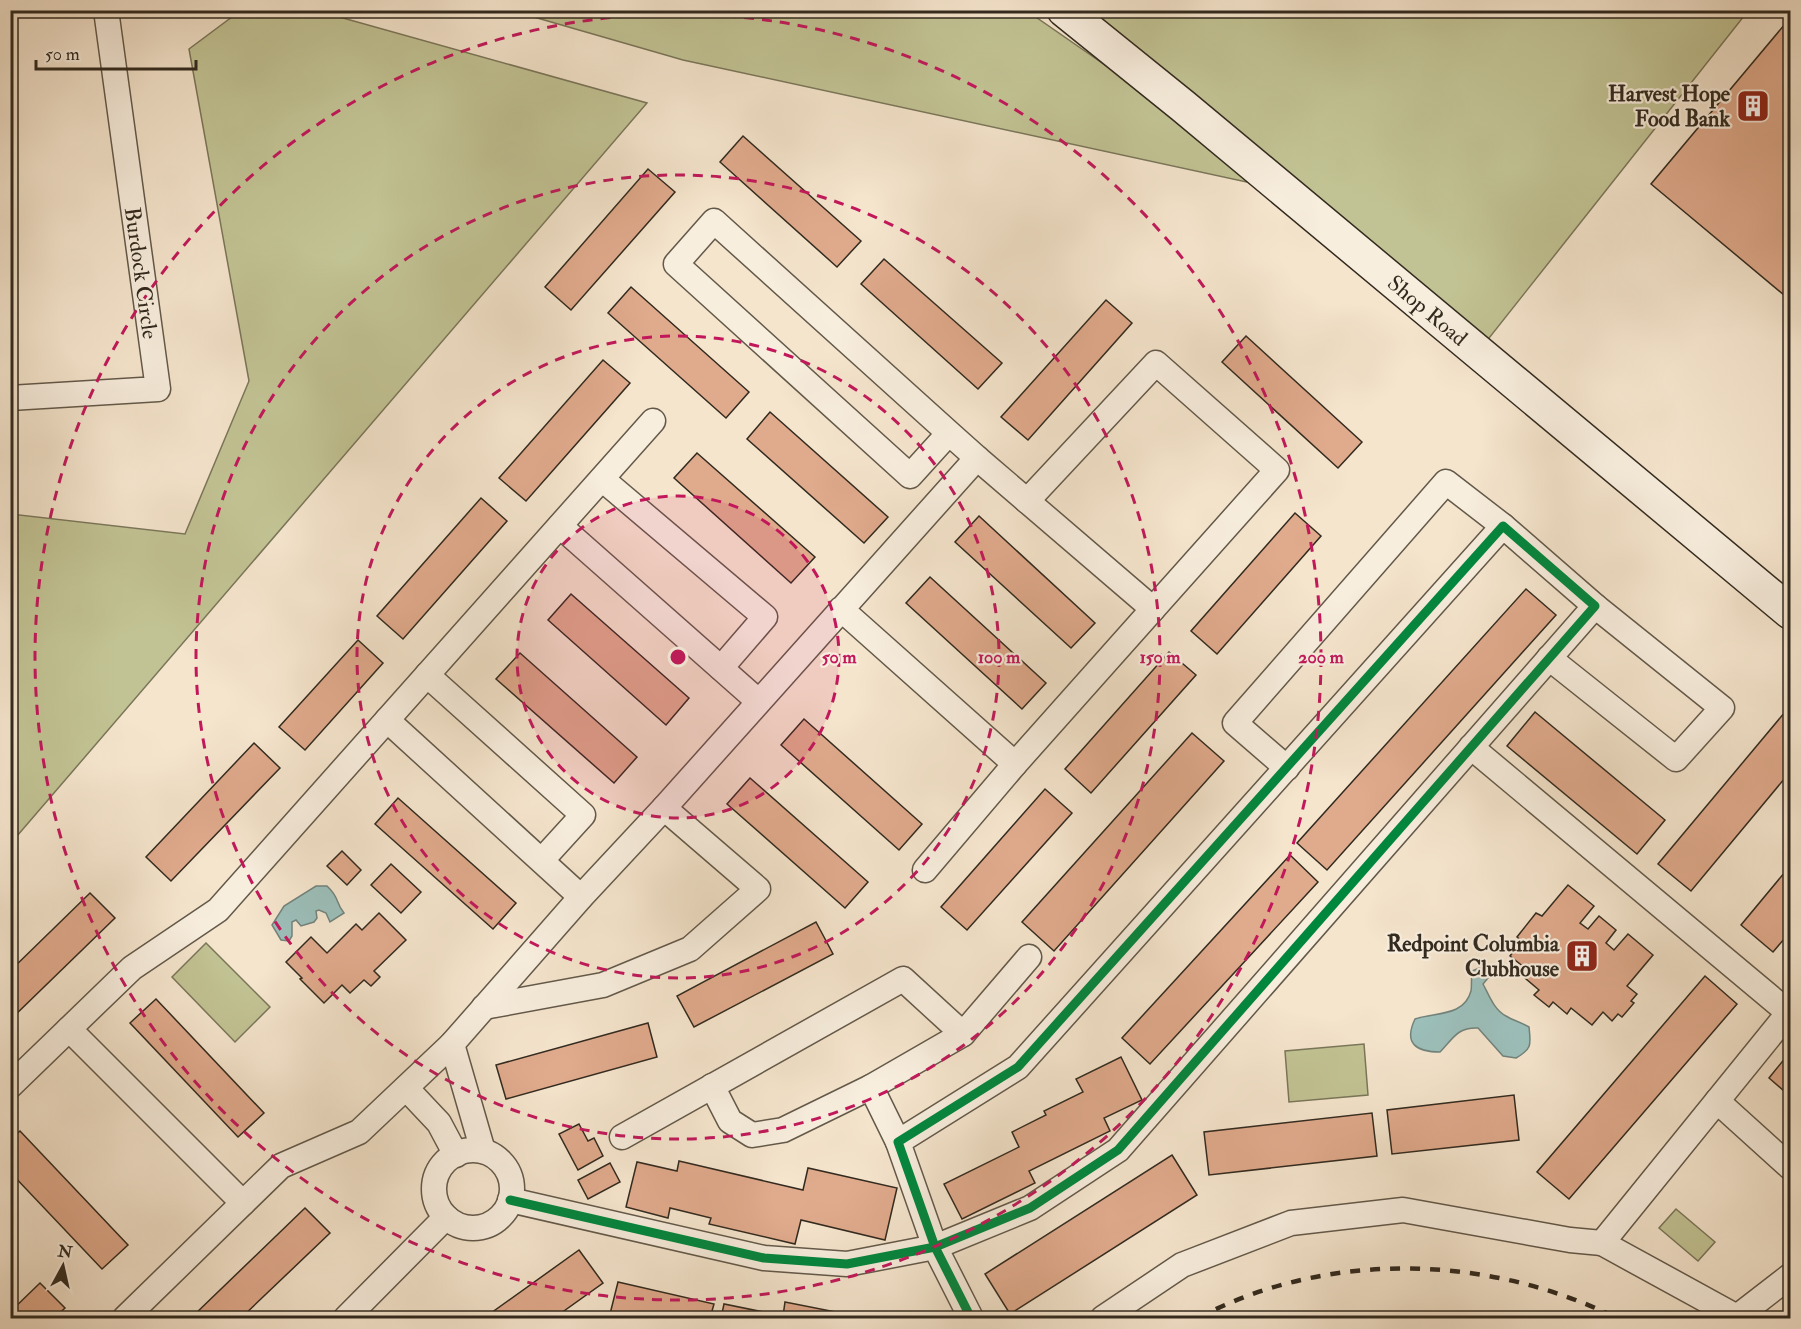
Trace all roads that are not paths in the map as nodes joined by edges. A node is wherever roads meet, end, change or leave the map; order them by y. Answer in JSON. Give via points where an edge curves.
{"nodes":[{"id":1,"x":106,"y":10,"type":"edge"},
{"id":2,"x":1064,"y":10,"type":"edge"},
{"id":3,"x":10,"y":398,"type":"edge"},
{"id":4,"x":653,"y":421,"type":"dead end"},
{"id":5,"x":949,"y":433,"type":"junction"},
{"id":6,"x":977,"y":458,"type":"junction"},
{"id":7,"x":602,"y":479,"type":"junction"},
{"id":8,"x":1027,"y":501,"type":"junction"},
{"id":9,"x":560,"y":526,"type":"junction"},
{"id":10,"x":1503,"y":526,"type":"junction"},
{"id":11,"x":1595,"y":606,"type":"junction"},
{"id":12,"x":841,"y":609,"type":"junction"},
{"id":13,"x":1153,"y":609,"type":"junction"},
{"id":14,"x":1791,"y":612,"type":"edge"},
{"id":15,"x":1549,"y":658,"type":"junction"},
{"id":16,"x":721,"y":668,"type":"junction"},
{"id":17,"x":427,"y":675,"type":"junction"},
{"id":18,"x":759,"y":701,"type":"junction"},
{"id":19,"x":387,"y":720,"type":"junction"},
{"id":20,"x":1471,"y":747,"type":"junction"},
{"id":21,"x":1015,"y":764,"type":"junction"},
{"id":22,"x":1287,"y":768,"type":"junction"},
{"id":23,"x":664,"y":808,"type":"junction"},
{"id":24,"x":542,"y":860,"type":"junction"},
{"id":25,"x":925,"y":870,"type":"dead end"},
{"id":26,"x":581,"y":897,"type":"junction"},
{"id":27,"x":1029,"y":957,"type":"dead end"},
{"id":28,"x":484,"y":1007,"type":"junction"},
{"id":29,"x":1790,"y":1012,"type":"edge"},
{"id":30,"x":69,"y":1029,"type":"junction"},
{"id":31,"x":963,"y":1034,"type":"junction"},
{"id":32,"x":452,"y":1044,"type":"junction"},
{"id":33,"x":10,"y":1086,"type":"edge"},
{"id":34,"x":712,"y":1086,"type":"junction"},
{"id":35,"x":406,"y":1088,"type":"junction"},
{"id":36,"x":871,"y":1088,"type":"junction"},
{"id":37,"x":1717,"y":1101,"type":"junction"},
{"id":38,"x":622,"y":1137,"type":"dead end"},
{"id":39,"x":898,"y":1142,"type":"junction"},
{"id":40,"x":483,"y":1151,"type":"junction"},
{"id":41,"x":456,"y":1155,"type":"junction"},
{"id":42,"x":1791,"y":1167,"type":"edge"},
{"id":43,"x":510,"y":1200,"type":"junction"},
{"id":44,"x":243,"y":1203,"type":"junction"},
{"id":45,"x":446,"y":1217,"type":"junction"},
{"id":46,"x":1602,"y":1243,"type":"junction"},
{"id":47,"x":935,"y":1247,"type":"junction"},
{"id":48,"x":1791,"y":1276,"type":"edge"},
{"id":49,"x":125,"y":1318,"type":"edge"},
{"id":50,"x":346,"y":1318,"type":"edge"},
{"id":51,"x":971,"y":1318,"type":"edge"},
{"id":52,"x":1103,"y":1318,"type":"edge"}],
"edges":[{"from":1,"to":3,"type":"street","name":"Burdock Circle","via":[[158,389]]},
{"from":2,"to":14,"type":"street","name":"Shop Road"},
{"from":4,"to":7,"type":"street"},
{"from":5,"to":5,"type":"street","via":[[714,221],[676,264],[910,476]]},
{"from":5,"to":6,"type":"street"},
{"from":6,"to":8,"type":"street"},
{"from":6,"to":12,"type":"street"},
{"from":7,"to":9,"type":"street"},
{"from":7,"to":16,"type":"street","via":[[765,616]]},
{"from":8,"to":13,"type":"street"},
{"from":8,"to":13,"type":"street","via":[[1156,363],[1277,470]]},
{"from":9,"to":16,"type":"street"},
{"from":9,"to":17,"type":"street"},
{"from":10,"to":11,"type":"street"},
{"from":10,"to":22,"type":"street"},
{"from":10,"to":22,"type":"street","via":[[1446,482],[1235,723]]},
{"from":11,"to":15,"type":"street"},
{"from":11,"to":15,"type":"street","via":[[1722,708],[1676,759]]},
{"from":12,"to":18,"type":"street"},
{"from":12,"to":21,"type":"street"},
{"from":13,"to":21,"type":"street"},
{"from":15,"to":20,"type":"street"},
{"from":16,"to":18,"type":"street"},
{"from":17,"to":19,"type":"street"},
{"from":17,"to":24,"type":"street","via":[[583,815]]},
{"from":18,"to":23,"type":"street"},
{"from":19,"to":24,"type":"street"},
{"from":19,"to":30,"type":"street","via":[[218,910],[132,968]]},
{"from":20,"to":29,"type":"street"},
{"from":20,"to":47,"type":"street","via":[[1118,1150],[1030,1208]]},
{"from":21,"to":25,"type":"street"},
{"from":22,"to":39,"type":"street","via":[[1018,1067]]},
{"from":23,"to":26,"type":"street"},
{"from":23,"to":28,"type":"street","via":[[758,889],[690,949],[603,985]]},
{"from":24,"to":26,"type":"street"},
{"from":26,"to":28,"type":"street"},
{"from":27,"to":31,"type":"street"},
{"from":28,"to":32,"type":"street"},
{"from":29,"to":37,"type":"street"},
{"from":30,"to":33,"type":"street"},
{"from":30,"to":44,"type":"street"},
{"from":31,"to":34,"type":"street","via":[[903,979]]},
{"from":31,"to":36,"type":"street"},
{"from":32,"to":35,"type":"street"},
{"from":32,"to":40,"type":"street"},
{"from":34,"to":36,"type":"street","via":[[730,1120],[752,1135],[783,1130]]},
{"from":34,"to":38,"type":"street"},
{"from":35,"to":41,"type":"street","via":[[439,1123]]},
{"from":35,"to":44,"type":"street","via":[[359,1132],[280,1166]]},
{"from":36,"to":39,"type":"street"},
{"from":37,"to":42,"type":"street"},
{"from":37,"to":46,"type":"street"},
{"from":39,"to":47,"type":"street"},
{"from":40,"to":41,"type":"street"},
{"from":40,"to":43,"type":"street","via":[[504,1165],[511,1182]]},
{"from":41,"to":45,"type":"street","via":[[447,1159],[434,1182],[438,1207]]},
{"from":43,"to":45,"type":"street","via":[[495,1221],[483,1226],[470,1228]]},
{"from":43,"to":47,"type":"street","via":[[764,1258],[847,1264]]},
{"from":44,"to":49,"type":"street"},
{"from":45,"to":50,"type":"street"},
{"from":46,"to":48,"type":"street","via":[[1737,1317]]},
{"from":46,"to":52,"type":"street","via":[[1403,1210],[1291,1223],[1182,1265]]},
{"from":47,"to":51,"type":"street"}]}
